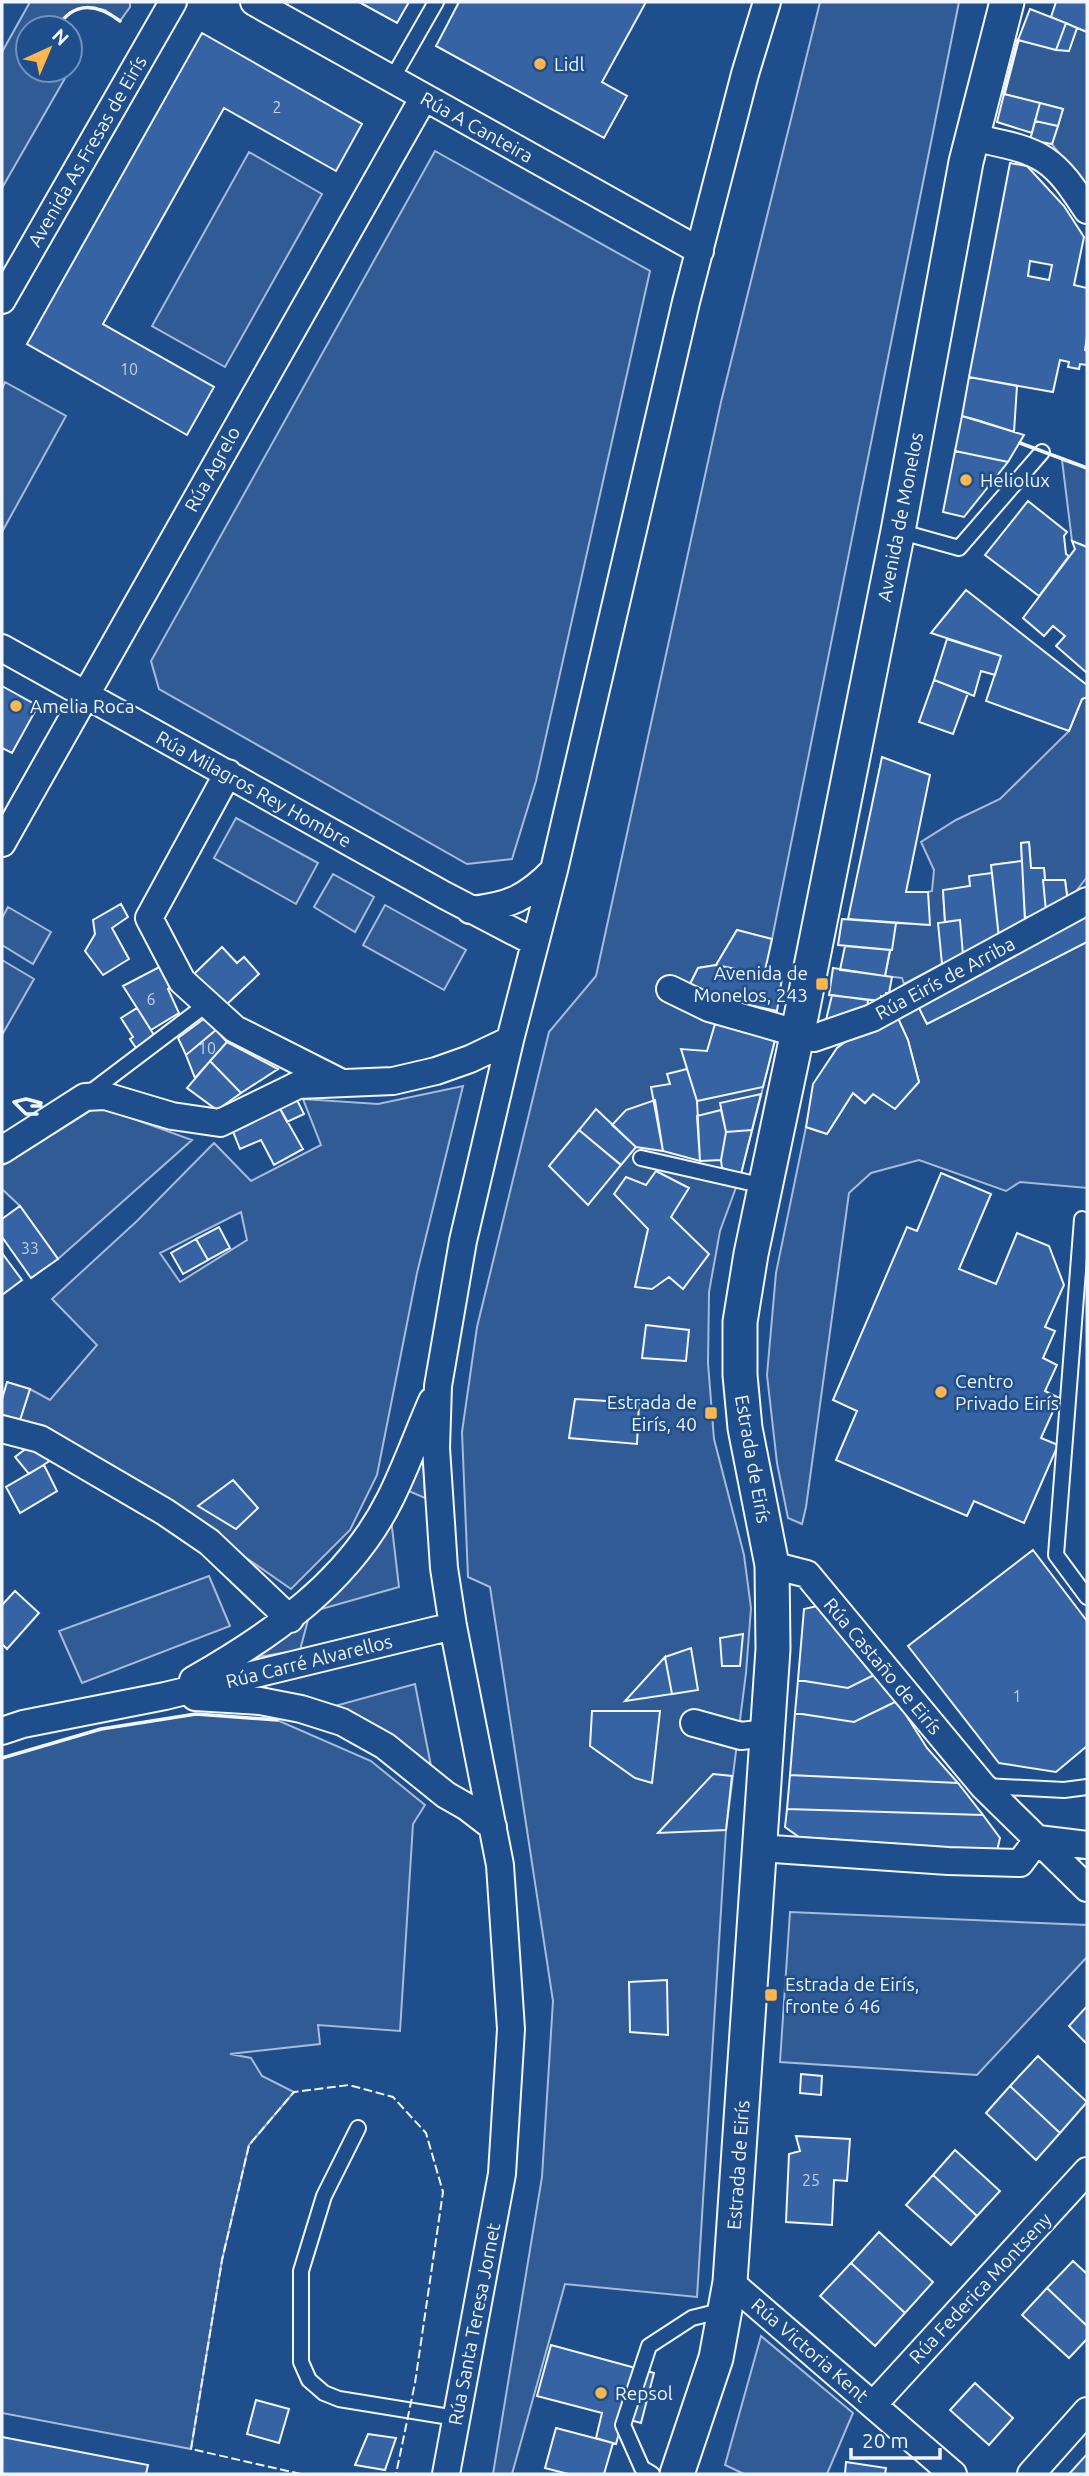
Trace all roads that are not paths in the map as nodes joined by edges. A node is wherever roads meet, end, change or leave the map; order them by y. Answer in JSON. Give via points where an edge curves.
{"nodes":[{"id":1,"x":173,"y":2,"type":"edge"},
{"id":2,"x":254,"y":2,"type":"edge"},
{"id":3,"x":436,"y":2,"type":"edge"},
{"id":4,"x":767,"y":2,"type":"edge"},
{"id":5,"x":1007,"y":2,"type":"edge"},
{"id":6,"x":392,"y":79,"type":"junction"},
{"id":7,"x":424,"y":97,"type":"junction"},
{"id":8,"x":972,"y":137,"type":"junction"},
{"id":9,"x":1087,"y":210,"type":"edge"},
{"id":10,"x":700,"y":251,"type":"junction"},
{"id":11,"x":2,"y":300,"type":"edge"},
{"id":12,"x":1042,"y":452,"type":"dead end"},
{"id":13,"x":898,"y":531,"type":"junction"},
{"id":14,"x":2,"y":648,"type":"edge"},
{"id":15,"x":86,"y":695,"type":"junction"},
{"id":16,"x":229,"y":774,"type":"junction"},
{"id":17,"x":2,"y":843,"type":"edge"},
{"id":18,"x":554,"y":870,"type":"junction"},
{"id":19,"x":1087,"y":901,"type":"edge"},
{"id":20,"x":470,"y":909,"type":"junction"},
{"id":21,"x":534,"y":942,"type":"junction"},
{"id":22,"x":670,"y":989,"type":"dead end"},
{"id":23,"x":207,"y":1004,"type":"junction"},
{"id":24,"x":798,"y":1033,"type":"junction"},
{"id":25,"x":510,"y":1040,"type":"junction"},
{"id":26,"x":340,"y":1082,"type":"junction"},
{"id":27,"x":85,"y":1097,"type":"junction"},
{"id":28,"x":2,"y":1150,"type":"edge"},
{"id":29,"x":641,"y":1158,"type":"dead end"},
{"id":30,"x":764,"y":1186,"type":"junction"},
{"id":31,"x":1082,"y":1219,"type":"dead end"},
{"id":32,"x":438,"y":1386,"type":"junction"},
{"id":33,"x":2,"y":1429,"type":"edge"},
{"id":34,"x":772,"y":1565,"type":"junction"},
{"id":35,"x":1087,"y":1597,"type":"edge"},
{"id":36,"x":290,"y":1619,"type":"junction"},
{"id":37,"x":453,"y":1626,"type":"junction"},
{"id":38,"x":165,"y":1696,"type":"junction"},
{"id":39,"x":9,"y":1722,"type":"edge"},
{"id":40,"x":694,"y":1723,"type":"dead end"},
{"id":41,"x":766,"y":1733,"type":"junction"},
{"id":42,"x":983,"y":1786,"type":"junction"},
{"id":43,"x":1087,"y":1787,"type":"edge"},
{"id":44,"x":493,"y":1827,"type":"junction"},
{"id":45,"x":1038,"y":1839,"type":"junction"},
{"id":46,"x":1087,"y":1845,"type":"edge"},
{"id":47,"x":758,"y":1848,"type":"junction"},
{"id":48,"x":1087,"y":1888,"type":"edge"},
{"id":49,"x":358,"y":2128,"type":"dead end"},
{"id":50,"x":1087,"y":2171,"type":"edge"},
{"id":51,"x":728,"y":2296,"type":"junction"},
{"id":52,"x":873,"y":2404,"type":"junction"},
{"id":53,"x":1087,"y":2411,"type":"edge"},
{"id":54,"x":456,"y":2418,"type":"junction"},
{"id":55,"x":446,"y":2474,"type":"edge"},
{"id":56,"x":652,"y":2474,"type":"edge"},
{"id":57,"x":677,"y":2474,"type":"edge"},
{"id":58,"x":953,"y":2474,"type":"edge"},
{"id":59,"x":1031,"y":2474,"type":"edge"}],
"edges":[{"from":1,"to":11,"type":"street","name":"Avenida As Fresas de Eirís"},
{"from":2,"to":6,"type":"street","name":"Rúa A Canteira"},
{"from":3,"to":6,"type":"lane"},
{"from":4,"to":10,"type":"street"},
{"from":5,"to":8,"type":"street","name":"Avenida de Monelos"},
{"from":6,"to":7,"type":"street","name":"Rúa A Canteira"},
{"from":7,"to":10,"type":"street","name":"Rúa A Canteira"},
{"from":7,"to":15,"type":"street","name":"Rúa Agrelo"},
{"from":8,"to":9,"type":"street","via":[[1045,160]]},
{"from":8,"to":13,"type":"street","name":"Avenida de Monelos"},
{"from":10,"to":18,"type":"street"},
{"from":12,"to":13,"type":"lane","via":[[959,548]]},
{"from":13,"to":24,"type":"street","name":"Avenida de Monelos"},
{"from":14,"to":15,"type":"street","name":"Rúa Milagros Rey Hombre"},
{"from":15,"to":16,"type":"street","name":"Rúa Milagros Rey Hombre"},
{"from":15,"to":17,"type":"street","name":"Rúa Agrelo"},
{"from":16,"to":20,"type":"street","name":"Rúa Milagros Rey Hombre"},
{"from":16,"to":23,"type":"street","via":[[149,918],[182,981]]},
{"from":18,"to":20,"type":"street","via":[[519,899]]},
{"from":18,"to":21,"type":"street"},
{"from":19,"to":24,"type":"street","name":"Rúa Eirís de Arriba","via":[[872,1018],[814,1038]]},
{"from":20,"to":21,"type":"street","name":"Rúa Milagros Rey Hombre"},
{"from":21,"to":25,"type":"street"},
{"from":22,"to":24,"type":"street","name":"Rúa Eirís de Arriba","via":[[709,1008]]},
{"from":23,"to":26,"type":"street","via":[[234,1029]]},
{"from":23,"to":27,"type":"lane"},
{"from":24,"to":30,"type":"street","name":"Estrada de Eirís"},
{"from":25,"to":26,"type":"street","via":[[436,1071],[393,1081]]},
{"from":25,"to":32,"type":"street","via":[[463,1241]]},
{"from":26,"to":27,"type":"street","via":[[298,1085],[220,1124],[172,1116],[105,1096]]},
{"from":27,"to":28,"type":"street"},
{"from":29,"to":30,"type":"lane"},
{"from":30,"to":34,"type":"street","name":"Estrada de Eirís","via":[[740,1322],[740,1376],[745,1428]]},
{"from":31,"to":35,"type":"lane","via":[[1056,1555]]},
{"from":32,"to":36,"type":"street","name":"Rúa Carré Alvarellos","via":[[389,1500],[370,1531],[348,1562]]},
{"from":32,"to":37,"type":"street","name":"Rúa Santa Teresa Jornet","via":[[439,1511]]},
{"from":33,"to":36,"type":"street","via":[[40,1439],[165,1512],[209,1542]]},
{"from":34,"to":41,"type":"street","name":"Estrada de Eirís","via":[[774,1649]]},
{"from":34,"to":42,"type":"street","name":"Rúa Castaño de Eirís","via":[[807,1574]]},
{"from":36,"to":38,"type":"street","name":"Rúa Carré Alvarellos"},
{"from":37,"to":38,"type":"street","name":"Rúa Carré Alvarellos"},
{"from":37,"to":44,"type":"street","name":"Rúa Santa Teresa Jornet"},
{"from":38,"to":39,"type":"street","name":"Rúa Carré Alvarellos"},
{"from":38,"to":44,"type":"street","via":[[260,1700],[342,1721],[385,1746]]},
{"from":40,"to":41,"type":"street","via":[[741,1736]]},
{"from":41,"to":47,"type":"street","name":"Estrada de Eirís"},
{"from":42,"to":43,"type":"lane"},
{"from":42,"to":45,"type":"street","name":"Rúa Castaño de Eirís"},
{"from":44,"to":54,"type":"street","name":"Rúa Santa Teresa Jornet","via":[[500,1864],[511,2029],[502,2174]]},
{"from":45,"to":46,"type":"street"},
{"from":45,"to":47,"type":"street","via":[[1020,1863]]},
{"from":45,"to":48,"type":"street","name":"Rúa Castaño de Eirís"},
{"from":47,"to":51,"type":"street","name":"Estrada de Eirís"},
{"from":49,"to":54,"type":"lane","via":[[324,2196],[301,2271],[300,2362],[309,2380],[339,2399]]},
{"from":50,"to":52,"type":"street","name":"Rúa Federica Montseny"},
{"from":51,"to":52,"type":"street","name":"Rúa Victoria Kent"},
{"from":51,"to":56,"type":"lane","via":[[649,2346],[623,2425],[642,2468]]},
{"from":51,"to":57,"type":"street","name":"Estrada de Eirís","via":[[716,2358]]},
{"from":52,"to":58,"type":"street","name":"Rúa Victoria Kent"},
{"from":53,"to":59,"type":"street"},
{"from":54,"to":55,"type":"street","name":"Rúa Santa Teresa Jornet"}]}
